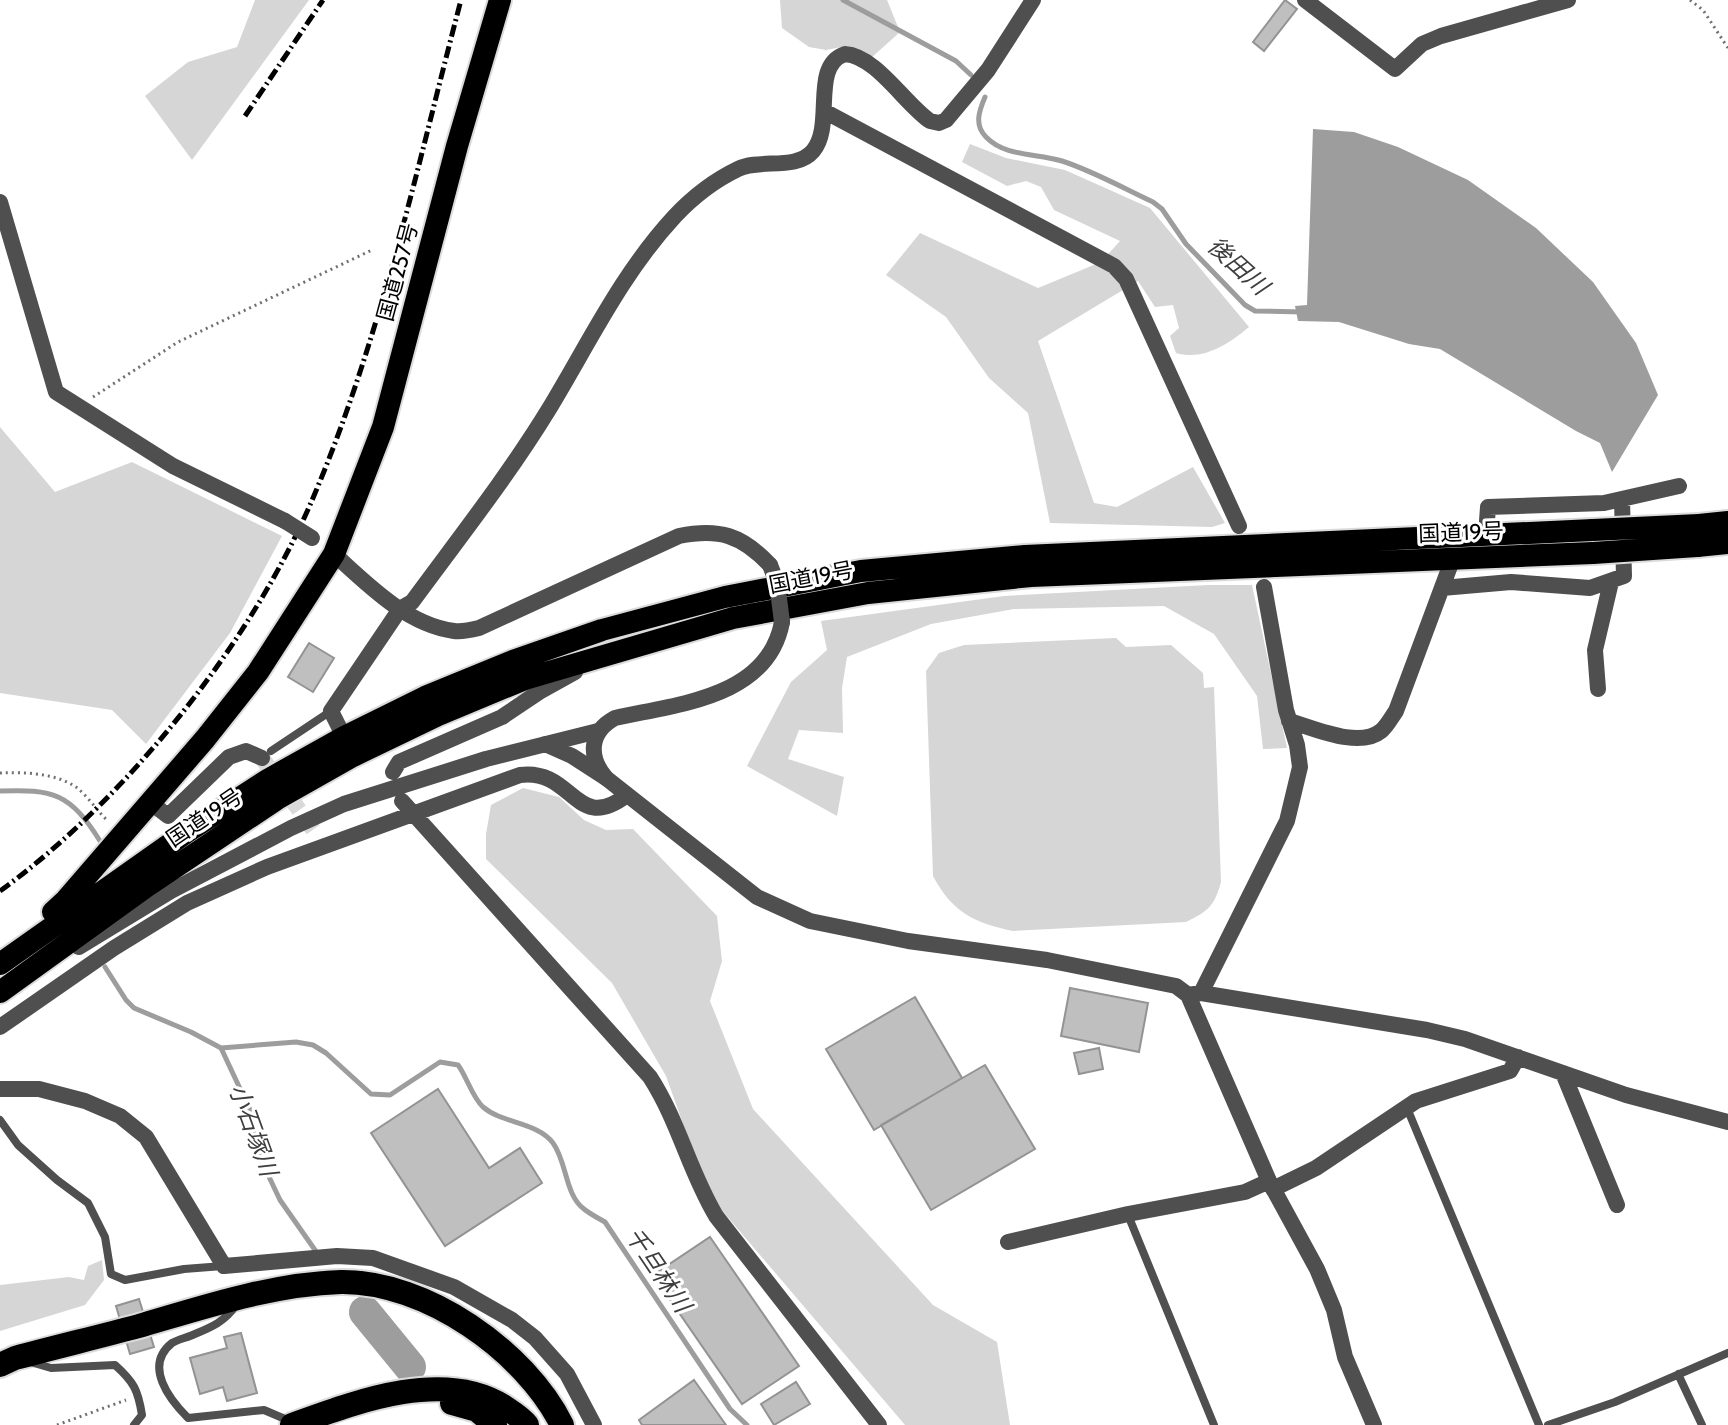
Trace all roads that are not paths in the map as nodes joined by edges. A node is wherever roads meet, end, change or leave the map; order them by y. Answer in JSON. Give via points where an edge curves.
{"nodes":[{"id":1,"x":500,"y":0,"type":"edge"},
{"id":2,"x":1033,"y":0,"type":"edge"},
{"id":3,"x":1305,"y":0,"type":"edge"},
{"id":4,"x":1568,"y":0,"type":"edge"},
{"id":5,"x":824,"y":111,"type":"junction"},
{"id":6,"x":0,"y":202,"type":"edge"},
{"id":7,"x":1679,"y":486,"type":"dead end"},
{"id":8,"x":1622,"y":500,"type":"junction"},
{"id":9,"x":1728,"y":522,"type":"edge"},
{"id":10,"x":1239,"y":526,"type":"dead end"},
{"id":11,"x":1486,"y":535,"type":"junction"},
{"id":12,"x":1698,"y":535,"type":"junction"},
{"id":13,"x":1593,"y":542,"type":"junction"},
{"id":14,"x":1728,"y":543,"type":"edge"},
{"id":15,"x":334,"y":554,"type":"junction"},
{"id":16,"x":1453,"y":558,"type":"junction"},
{"id":17,"x":1611,"y":582,"type":"junction"},
{"id":18,"x":1264,"y":587,"type":"dead end"},
{"id":19,"x":1442,"y":588,"type":"junction"},
{"id":20,"x":400,"y":609,"type":"junction"},
{"id":21,"x":612,"y":652,"type":"junction"},
{"id":22,"x":1598,"y":689,"type":"dead end"},
{"id":23,"x":331,"y":711,"type":"junction"},
{"id":24,"x":1289,"y":721,"type":"junction"},
{"id":25,"x":598,"y":731,"type":"junction"},
{"id":26,"x":344,"y":737,"type":"junction"},
{"id":27,"x":545,"y":744,"type":"junction"},
{"id":28,"x":266,"y":754,"type":"joint"},
{"id":29,"x":393,"y":772,"type":"dead end"},
{"id":30,"x":606,"y":778,"type":"junction"},
{"id":31,"x":627,"y":795,"type":"junction"},
{"id":32,"x":408,"y":808,"type":"junction"},
{"id":33,"x":160,"y":809,"type":"junction"},
{"id":34,"x":187,"y":832,"type":"junction"},
{"id":35,"x":24,"y":948,"type":"junction"},
{"id":36,"x":58,"y":951,"type":"junction"},
{"id":37,"x":0,"y":964,"type":"edge"},
{"id":38,"x":0,"y":992,"type":"edge"},
{"id":39,"x":1195,"y":994,"type":"junction"},
{"id":40,"x":0,"y":1027,"type":"edge"},
{"id":41,"x":1518,"y":1057,"type":"junction"},
{"id":42,"x":1563,"y":1073,"type":"junction"},
{"id":43,"x":0,"y":1089,"type":"edge"},
{"id":44,"x":1407,"y":1107,"type":"junction"},
{"id":45,"x":0,"y":1120,"type":"edge"},
{"id":46,"x":1728,"y":1122,"type":"edge"},
{"id":47,"x":1271,"y":1185,"type":"junction"},
{"id":48,"x":1617,"y":1205,"type":"dead end"},
{"id":49,"x":1128,"y":1214,"type":"junction"},
{"id":50,"x":1008,"y":1242,"type":"dead end"},
{"id":51,"x":224,"y":1266,"type":"junction"},
{"id":52,"x":240,"y":1298,"type":"junction"},
{"id":53,"x":1728,"y":1353,"type":"edge"},
{"id":54,"x":5,"y":1360,"type":"edge"},
{"id":55,"x":1678,"y":1374,"type":"junction"},
{"id":56,"x":383,"y":1398,"type":"junction"},
{"id":57,"x":294,"y":1424,"type":"edge"},
{"id":58,"x":134,"y":1425,"type":"edge"},
{"id":59,"x":495,"y":1425,"type":"edge"},
{"id":60,"x":527,"y":1425,"type":"edge"},
{"id":61,"x":562,"y":1425,"type":"edge"},
{"id":62,"x":594,"y":1425,"type":"edge"},
{"id":63,"x":879,"y":1425,"type":"edge"},
{"id":64,"x":1214,"y":1425,"type":"edge"},
{"id":65,"x":1374,"y":1425,"type":"edge"},
{"id":66,"x":1539,"y":1425,"type":"edge"},
{"id":67,"x":1548,"y":1425,"type":"edge"},
{"id":68,"x":1702,"y":1425,"type":"edge"}],
"edges":[{"from":1,"to":15,"type":"highway","name":"国道257号","via":[[383,427]]},
{"from":2,"to":5,"type":"street","via":[[988,70],[946,120],[930,121],[852,54],[831,61]]},
{"from":3,"to":4,"type":"street","via":[[1395,69],[1422,44]]},
{"from":5,"to":10,"type":"street","via":[[1114,266],[1126,279]]},
{"from":5,"to":20,"type":"street","via":[[820,137],[806,158],[739,168],[675,216],[631,269],[512,468],[412,602]]},
{"from":6,"to":15,"type":"street","bridge":true,"via":[[56,392],[173,466],[285,521]]},
{"from":7,"to":8,"type":"street"},
{"from":8,"to":11,"type":"street","via":[[1488,507]]},
{"from":8,"to":17,"type":"street","via":[[1624,576]]},
{"from":9,"to":12,"type":"highway","name":"国道19号"},
{"from":11,"to":13,"type":"highway","name":"国道19号"},
{"from":11,"to":26,"type":"highway","name":"国道19号","via":[[1025,556],[861,571],[725,597],[602,630],[439,691]]},
{"from":12,"to":13,"type":"highway","name":"国道19号","bridge":true},
{"from":12,"to":14,"type":"highway","name":"国道19号"},
{"from":13,"to":16,"type":"highway","name":"国道19号"},
{"from":15,"to":20,"type":"street"},
{"from":15,"to":33,"type":"highway","name":"国道257号"},
{"from":16,"to":19,"type":"street"},
{"from":16,"to":21,"type":"highway","name":"国道19号","via":[[1031,576],[868,593],[733,618]]},
{"from":17,"to":19,"type":"street","via":[[1590,588],[1511,582]]},
{"from":17,"to":22,"type":"street","via":[[1595,650]]},
{"from":18,"to":24,"type":"street"},
{"from":19,"to":24,"type":"street","via":[[1396,711],[1383,730],[1358,740]]},
{"from":20,"to":23,"type":"street"},
{"from":20,"to":25,"type":"street","bridge":true,"via":[[457,632],[479,628],[659,544],[699,532],[741,540],[770,565],[782,622],[763,664],[746,680],[702,698],[615,718]]},
{"from":21,"to":29,"type":"street","via":[[502,717],[399,762]]},
{"from":21,"to":36,"type":"highway","name":"国道19号","via":[[525,679],[353,756],[277,799]]},
{"from":23,"to":26,"type":"street"},
{"from":23,"to":28,"type":"lane"},
{"from":24,"to":39,"type":"street","via":[[1300,767],[1287,821]]},
{"from":25,"to":27,"type":"street"},
{"from":25,"to":30,"type":"street","via":[[594,760]]},
{"from":26,"to":34,"type":"highway","name":"国道19号"},
{"from":27,"to":30,"type":"street"},
{"from":27,"to":36,"type":"street","via":[[344,804],[171,891],[77,948]]},
{"from":28,"to":33,"type":"street","via":[[246,751],[229,757]]},
{"from":30,"to":31,"type":"street"},
{"from":31,"to":32,"type":"street","via":[[609,808],[591,808],[550,778],[531,774]]},
{"from":31,"to":39,"type":"street","via":[[757,897],[810,921],[1047,960]]},
{"from":32,"to":40,"type":"street","via":[[321,840],[187,903]]},
{"from":32,"to":63,"type":"street","via":[[650,1077],[668,1105],[701,1192],[716,1216]]},
{"from":33,"to":34,"type":"street"},
{"from":33,"to":35,"type":"highway","name":"国道257号","via":[[122,836],[35,928]]},
{"from":34,"to":35,"type":"highway","name":"国道19号"},
{"from":35,"to":37,"type":"highway","name":"国道19号"},
{"from":36,"to":38,"type":"highway","name":"国道19号"},
{"from":39,"to":41,"type":"street","via":[[1427,1030]]},
{"from":39,"to":47,"type":"street"},
{"from":41,"to":42,"type":"street"},
{"from":41,"to":44,"type":"street","via":[[1510,1071]]},
{"from":42,"to":46,"type":"street"},
{"from":42,"to":48,"type":"street"},
{"from":43,"to":51,"type":"street","via":[[39,1089],[120,1116],[146,1137]]},
{"from":44,"to":47,"type":"street","via":[[1316,1168]]},
{"from":44,"to":66,"type":"lane"},
{"from":45,"to":51,"type":"lane","via":[[18,1145],[88,1203],[105,1237],[111,1274],[125,1280]]},
{"from":47,"to":49,"type":"street"},
{"from":47,"to":65,"type":"street","via":[[1317,1269]]},
{"from":49,"to":50,"type":"street"},
{"from":49,"to":64,"type":"lane"},
{"from":51,"to":62,"type":"street","via":[[373,1258],[454,1287],[535,1338],[567,1374]]},
{"from":52,"to":54,"type":"highway"},
{"from":52,"to":57,"type":"lane","via":[[227,1320],[172,1343],[160,1362],[162,1384],[188,1418],[264,1410]]},
{"from":52,"to":61,"type":"highway","via":[[344,1282],[415,1298],[482,1332],[517,1362]]},
{"from":53,"to":55,"type":"lane"},
{"from":54,"to":58,"type":"lane","via":[[51,1368],[115,1365],[132,1380],[138,1395],[142,1415]]},
{"from":55,"to":67,"type":"lane"},
{"from":55,"to":68,"type":"lane"},
{"from":56,"to":57,"type":"highway"},
{"from":56,"to":59,"type":"highway","via":[[444,1400],[477,1410]]},
{"from":56,"to":60,"type":"highway","via":[[413,1390],[465,1390],[494,1401]]}]}
